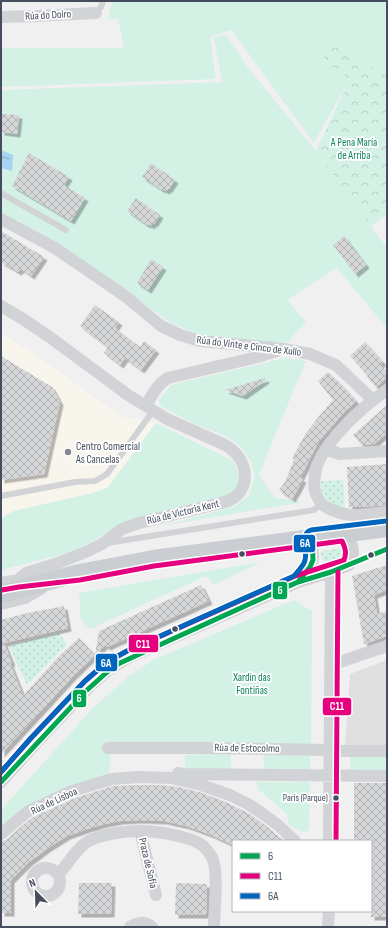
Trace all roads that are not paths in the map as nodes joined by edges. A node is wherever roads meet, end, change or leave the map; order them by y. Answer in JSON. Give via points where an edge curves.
{"nodes":[{"id":1,"x":103,"y":1,"type":"edge"},
{"id":2,"x":96,"y":12,"type":"joint"},
{"id":3,"x":1,"y":17,"type":"edge"},
{"id":4,"x":1,"y":193,"type":"edge"},
{"id":5,"x":1,"y":218,"type":"edge"},
{"id":6,"x":66,"y":230,"type":"dead end"},
{"id":7,"x":1,"y":306,"type":"edge"},
{"id":8,"x":284,"y":349,"type":"junction"},
{"id":9,"x":387,"y":390,"type":"edge"},
{"id":10,"x":373,"y":400,"type":"junction"},
{"id":11,"x":150,"y":408,"type":"junction"},
{"id":12,"x":326,"y":449,"type":"junction"},
{"id":13,"x":387,"y":451,"type":"edge"},
{"id":14,"x":1,"y":496,"type":"edge"},
{"id":15,"x":321,"y":504,"type":"junction"},
{"id":16,"x":387,"y":512,"type":"edge"},
{"id":17,"x":387,"y":528,"type":"edge"},
{"id":18,"x":346,"y":533,"type":"junction"},
{"id":19,"x":312,"y":537,"type":"junction"},
{"id":20,"x":102,"y":544,"type":"junction"},
{"id":21,"x":387,"y":549,"type":"edge"},
{"id":22,"x":313,"y":560,"type":"junction"},
{"id":23,"x":349,"y":565,"type":"junction"},
{"id":24,"x":331,"y":572,"type":"junction"},
{"id":25,"x":79,"y":573,"type":"junction"},
{"id":26,"x":58,"y":579,"type":"junction"},
{"id":27,"x":18,"y":580,"type":"junction"},
{"id":28,"x":298,"y":582,"type":"junction"},
{"id":29,"x":1,"y":583,"type":"edge"},
{"id":30,"x":1,"y":594,"type":"edge"},
{"id":31,"x":1,"y":604,"type":"edge"},
{"id":32,"x":387,"y":646,"type":"edge"},
{"id":33,"x":330,"y":665,"type":"junction"},
{"id":34,"x":108,"y":748,"type":"dead end"},
{"id":35,"x":330,"y":750,"type":"junction"},
{"id":36,"x":387,"y":751,"type":"edge"},
{"id":37,"x":166,"y":772,"type":"dead end"},
{"id":38,"x":330,"y":776,"type":"junction"},
{"id":39,"x":387,"y":776,"type":"edge"},
{"id":40,"x":1,"y":782,"type":"edge"},
{"id":41,"x":140,"y":831,"type":"junction"},
{"id":42,"x":1,"y":834,"type":"edge"},
{"id":43,"x":294,"y":840,"type":"edge"},
{"id":44,"x":329,"y":840,"type":"edge"},
{"id":45,"x":59,"y":874,"type":"dead end"},
{"id":46,"x":156,"y":895,"type":"dead end"},
{"id":47,"x":328,"y":912,"type":"edge"},
{"id":48,"x":130,"y":927,"type":"edge"},
{"id":49,"x":152,"y":927,"type":"edge"},
{"id":50,"x":214,"y":927,"type":"edge"},
{"id":51,"x":328,"y":927,"type":"edge"}],
"edges":[{"from":1,"to":2,"type":"lane","via":[[102,7]]},
{"from":2,"to":3,"type":"street","name":"Rúa do Doiro"},
{"from":4,"to":6,"type":"lane"},
{"from":5,"to":8,"type":"street","name":"Rúa do Vinte e Cinco de Xullo","via":[[55,248],[125,296],[161,326],[180,335],[200,341]]},
{"from":7,"to":11,"type":"street","name":"Rúa de Victoria Kent","via":[[36,327],[128,395]]},
{"from":8,"to":10,"type":"street","name":"Rúa do Vinte e Cinco de Xullo","via":[[310,354],[336,365]]},
{"from":8,"to":11,"type":"street","via":[[168,378],[153,394]]},
{"from":9,"to":10,"type":"street"},
{"from":10,"to":12,"type":"street","via":[[345,425]]},
{"from":11,"to":14,"type":"lane","via":[[107,474],[101,478]]},
{"from":11,"to":20,"type":"street","name":"Rúa de Victoria Kent","via":[[234,452],[244,468],[243,487],[229,500],[130,526]]},
{"from":12,"to":13,"type":"street","via":[[340,454]]},
{"from":12,"to":15,"type":"street","via":[[316,466],[314,487]]},
{"from":15,"to":16,"type":"street","via":[[334,511],[352,515]]},
{"from":15,"to":20,"type":"lane","via":[[314,510]]},
{"from":17,"to":18,"type":"main road"},
{"from":18,"to":19,"type":"main road"},
{"from":18,"to":23,"type":"street","via":[[353,551]]},
{"from":19,"to":22,"type":"street"},
{"from":19,"to":25,"type":"main road","via":[[153,559]]},
{"from":20,"to":27,"type":"street","name":"Rúa de Victoria Kent","via":[[69,559],[26,573]]},
{"from":21,"to":23,"type":"lane"},
{"from":22,"to":24,"type":"street"},
{"from":22,"to":28,"type":"street"},
{"from":23,"to":24,"type":"street"},
{"from":24,"to":28,"type":"street"},
{"from":24,"to":33,"type":"street"},
{"from":25,"to":26,"type":"main road"},
{"from":25,"to":27,"type":"street"},
{"from":26,"to":30,"type":"main road"},
{"from":26,"to":31,"type":"street","via":[[25,598]]},
{"from":27,"to":29,"type":"street"},
{"from":28,"to":40,"type":"street","via":[[130,657],[111,668],[90,686]]},
{"from":32,"to":33,"type":"street"},
{"from":33,"to":35,"type":"street"},
{"from":34,"to":35,"type":"street","name":"Rúa de Estocolmo"},
{"from":35,"to":36,"type":"street","name":"Rúa de Estocolmo"},
{"from":35,"to":38,"type":"street"},
{"from":37,"to":38,"type":"street"},
{"from":38,"to":39,"type":"street"},
{"from":38,"to":44,"type":"street"},
{"from":41,"to":45,"type":"street","name":"Praza de Sofía","via":[[122,832],[88,842],[81,846]]},
{"from":41,"to":46,"type":"street","name":"Praza de Sofía"},
{"from":41,"to":50,"type":"street","name":"Praza de Sofía","via":[[188,839],[207,850],[212,858],[215,875]]},
{"from":42,"to":43,"type":"street","name":"Rúa de Lisboa","via":[[27,812],[72,791],[112,779],[139,777],[171,778],[201,785],[230,796],[248,804]]},
{"from":47,"to":51,"type":"street"},
{"from":48,"to":49,"type":"street","via":[[139,922]]}]}
